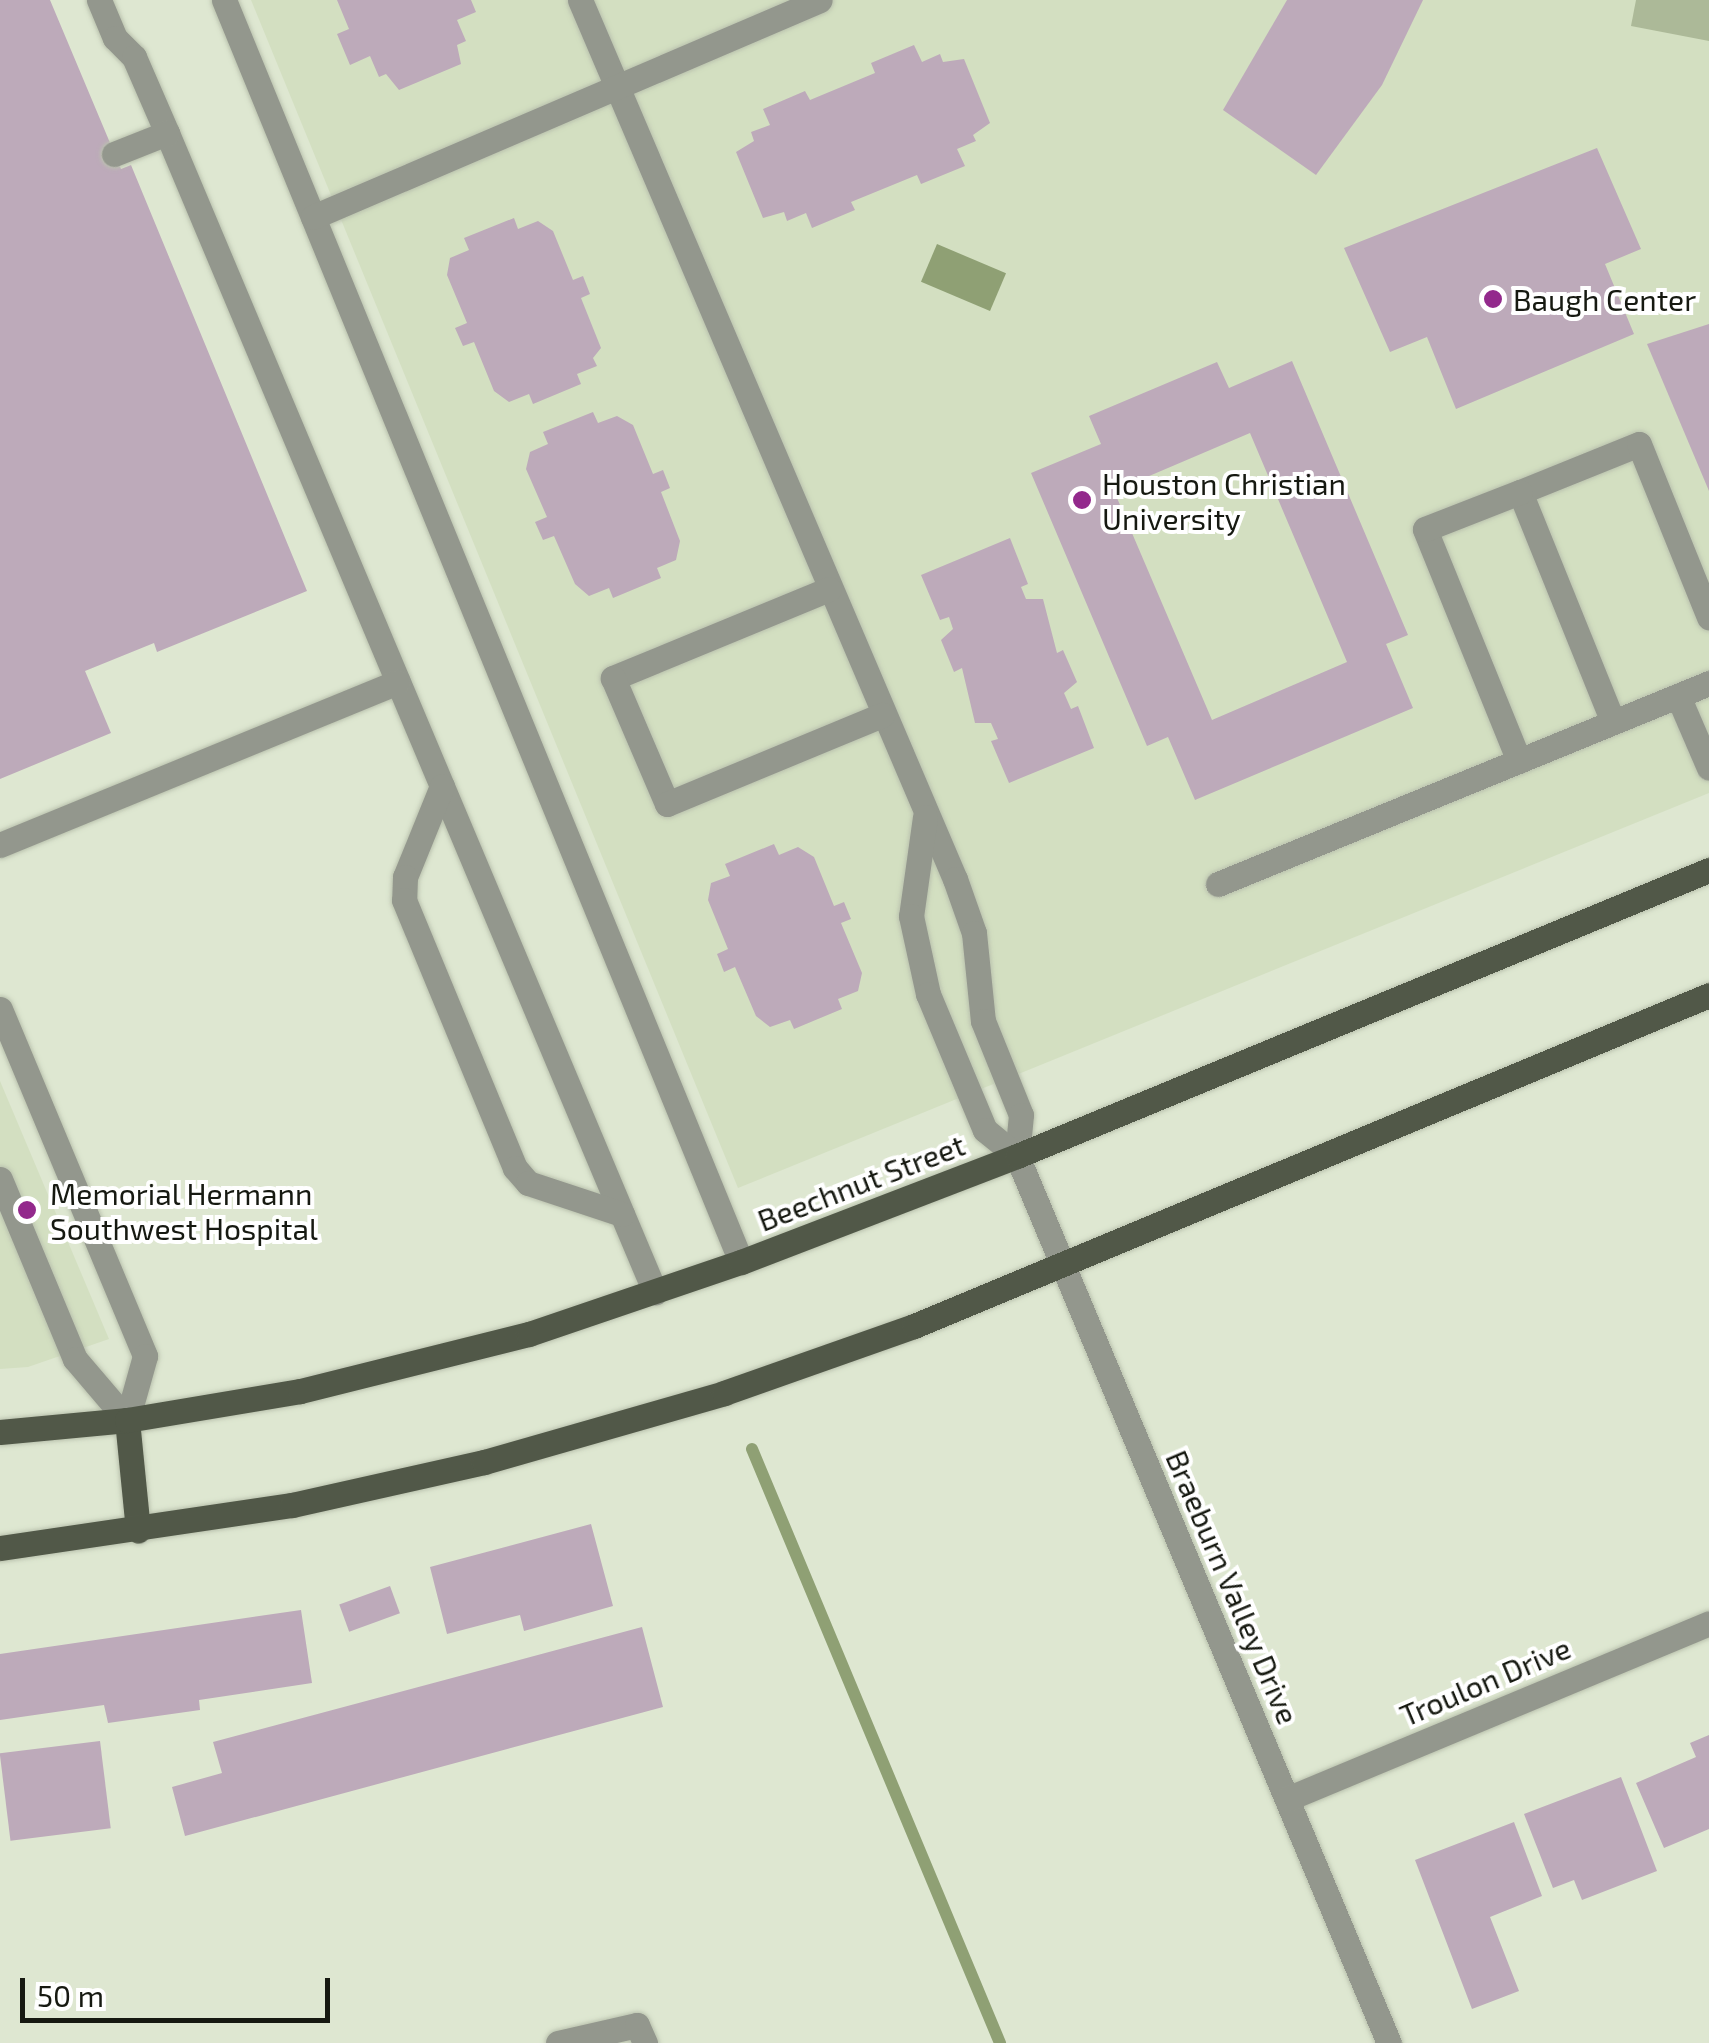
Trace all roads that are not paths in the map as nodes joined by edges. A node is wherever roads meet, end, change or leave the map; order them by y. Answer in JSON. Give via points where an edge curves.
{"nodes":[{"id":1,"x":100,"y":0,"type":"edge"},
{"id":2,"x":224,"y":0,"type":"edge"},
{"id":3,"x":580,"y":0,"type":"edge"},
{"id":4,"x":820,"y":0,"type":"edge"},
{"id":5,"x":616,"y":87,"type":"junction"},
{"id":6,"x":166,"y":132,"type":"junction"},
{"id":7,"x":114,"y":154,"type":"dead end"},
{"id":8,"x":313,"y":217,"type":"junction"},
{"id":9,"x":1520,"y":492,"type":"junction"},
{"id":10,"x":829,"y":589,"type":"junction"},
{"id":11,"x":1709,"y":617,"type":"edge"},
{"id":12,"x":398,"y":682,"type":"junction"},
{"id":13,"x":1709,"y":682,"type":"edge"},
{"id":14,"x":1678,"y":696,"type":"junction"},
{"id":15,"x":882,"y":715,"type":"junction"},
{"id":16,"x":1613,"y":722,"type":"junction"},
{"id":17,"x":1519,"y":760,"type":"junction"},
{"id":18,"x":1709,"y":768,"type":"edge"},
{"id":19,"x":442,"y":786,"type":"junction"},
{"id":20,"x":925,"y":817,"type":"junction"},
{"id":21,"x":0,"y":845,"type":"edge"},
{"id":22,"x":1709,"y":870,"type":"edge"},
{"id":23,"x":1218,"y":884,"type":"dead end"},
{"id":24,"x":1709,"y":995,"type":"edge"},
{"id":25,"x":0,"y":1008,"type":"edge"},
{"id":26,"x":983,"y":1020,"type":"junction"},
{"id":27,"x":943,"y":1033,"type":"junction"},
{"id":28,"x":1017,"y":1156,"type":"junction"},
{"id":29,"x":0,"y":1179,"type":"edge"},
{"id":30,"x":622,"y":1214,"type":"junction"},
{"id":31,"x":741,"y":1262,"type":"junction"},
{"id":32,"x":1062,"y":1264,"type":"junction"},
{"id":33,"x":654,"y":1292,"type":"junction"},
{"id":34,"x":128,"y":1420,"type":"junction"},
{"id":35,"x":0,"y":1432,"type":"edge"},
{"id":36,"x":138,"y":1530,"type":"junction"},
{"id":37,"x":0,"y":1548,"type":"edge"},
{"id":38,"x":1709,"y":1624,"type":"edge"},
{"id":39,"x":1287,"y":1799,"type":"junction"},
{"id":40,"x":641,"y":2034,"type":"edge"},
{"id":41,"x":558,"y":2043,"type":"edge"},
{"id":42,"x":1389,"y":2043,"type":"edge"}],
"edges":[{"from":1,"to":6,"type":"street"},
{"from":2,"to":8,"type":"street"},
{"from":3,"to":5,"type":"street"},
{"from":4,"to":5,"type":"street"},
{"from":5,"to":8,"type":"street"},
{"from":5,"to":10,"type":"street"},
{"from":6,"to":7,"type":"street"},
{"from":6,"to":12,"type":"street"},
{"from":8,"to":31,"type":"street"},
{"from":9,"to":11,"type":"street","via":[[1638,444]]},
{"from":9,"to":16,"type":"street"},
{"from":9,"to":17,"type":"street","via":[[1425,528]]},
{"from":10,"to":15,"type":"street"},
{"from":10,"to":15,"type":"street","via":[[613,678],[667,804]]},
{"from":12,"to":19,"type":"street"},
{"from":12,"to":21,"type":"street"},
{"from":13,"to":14,"type":"street"},
{"from":14,"to":16,"type":"street"},
{"from":14,"to":18,"type":"street"},
{"from":15,"to":20,"type":"street"},
{"from":16,"to":17,"type":"street"},
{"from":17,"to":23,"type":"street"},
{"from":19,"to":30,"type":"street"},
{"from":19,"to":30,"type":"street","via":[[405,877],[404,900],[515,1168],[528,1183]]},
{"from":20,"to":26,"type":"street","via":[[974,934]]},
{"from":20,"to":27,"type":"street","via":[[912,916]]},
{"from":22,"to":28,"type":"main road","name":"Beechnut Street"},
{"from":24,"to":32,"type":"main road"},
{"from":25,"to":34,"type":"street","via":[[145,1356]]},
{"from":26,"to":27,"type":"street"},
{"from":26,"to":28,"type":"street","via":[[1021,1115]]},
{"from":27,"to":28,"type":"street","via":[[985,1130]]},
{"from":28,"to":31,"type":"main road","name":"Beechnut Street"},
{"from":28,"to":32,"type":"street","name":"Braeburn Valley Drive"},
{"from":29,"to":34,"type":"street","via":[[75,1359]]},
{"from":30,"to":33,"type":"street"},
{"from":31,"to":33,"type":"main road","name":"Beechnut Street"},
{"from":32,"to":36,"type":"main road","via":[[914,1326],[484,1462],[292,1506]]},
{"from":32,"to":39,"type":"street","name":"Braeburn Valley Drive"},
{"from":33,"to":34,"type":"main road","name":"Beechnut Street","via":[[530,1334],[300,1390]]},
{"from":34,"to":35,"type":"main road","name":"Beechnut Street"},
{"from":34,"to":36,"type":"main road"},
{"from":36,"to":37,"type":"main road"},
{"from":38,"to":39,"type":"street","name":"Troulon Drive"},
{"from":39,"to":42,"type":"street","name":"Braeburn Valley Drive"},
{"from":40,"to":41,"type":"street"}]}
